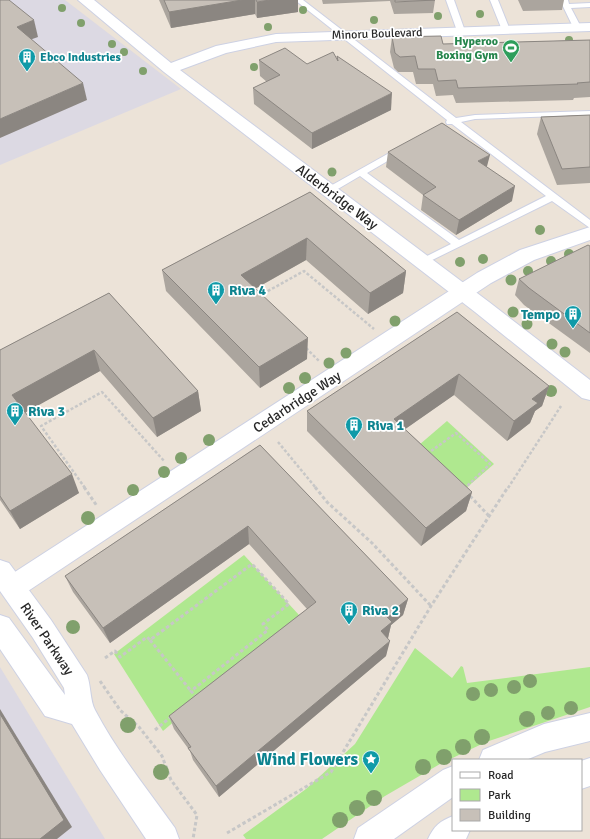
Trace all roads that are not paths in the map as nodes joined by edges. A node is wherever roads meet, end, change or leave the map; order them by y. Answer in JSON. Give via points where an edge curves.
{"nodes":[{"id":1,"x":85,"y":0,"type":"edge"},
{"id":2,"x":299,"y":0,"type":"edge"},
{"id":3,"x":450,"y":0,"type":"edge"},
{"id":4,"x":494,"y":0,"type":"edge"},
{"id":5,"x":566,"y":3,"type":"edge"},
{"id":6,"x":590,"y":5,"type":"edge"},
{"id":7,"x":584,"y":27,"type":"edge"},
{"id":8,"x":506,"y":30,"type":"junction"},
{"id":9,"x":461,"y":31,"type":"junction"},
{"id":10,"x":343,"y":35,"type":"junction"},
{"id":11,"x":168,"y":69,"type":"junction"},
{"id":12,"x":590,"y":113,"type":"edge"},
{"id":13,"x":453,"y":120,"type":"junction"},
{"id":14,"x":440,"y":127,"type":"edge"},
{"id":15,"x":407,"y":146,"type":"edge"},
{"id":16,"x":360,"y":172,"type":"junction"},
{"id":17,"x":328,"y":191,"type":"junction"},
{"id":18,"x":552,"y":197,"type":"junction"},
{"id":19,"x":590,"y":225,"type":"edge"},
{"id":20,"x":590,"y":233,"type":"edge"},
{"id":21,"x":458,"y":244,"type":"junction"},
{"id":22,"x":422,"y":262,"type":"junction"},
{"id":23,"x":463,"y":292,"type":"junction"},
{"id":24,"x":590,"y":392,"type":"edge"},
{"id":25,"x":6,"y":579,"type":"edge"},
{"id":26,"x":0,"y":627,"type":"edge"},
{"id":27,"x":80,"y":713,"type":"junction"},
{"id":28,"x":590,"y":727,"type":"edge"},
{"id":29,"x":495,"y":759,"type":"edge"},
{"id":30,"x":452,"y":781,"type":"edge"},
{"id":31,"x":454,"y":831,"type":"edge"},
{"id":32,"x":164,"y":839,"type":"edge"},
{"id":33,"x":369,"y":839,"type":"edge"},
{"id":34,"x":442,"y":839,"type":"edge"}],
"edges":[{"from":1,"to":11,"type":"street","name":"Alderbridge Way"},
{"from":2,"to":10,"type":"lane"},
{"from":3,"to":9,"type":"lane"},
{"from":4,"to":8,"type":"lane"},
{"from":5,"to":6,"type":"lane"},
{"from":5,"to":7,"type":"lane"},
{"from":7,"to":8,"type":"street","name":"Minoru Boulevard"},
{"from":8,"to":9,"type":"street","name":"Minoru Boulevard"},
{"from":9,"to":10,"type":"street","name":"Minoru Boulevard"},
{"from":10,"to":11,"type":"street","name":"Minoru Boulevard","via":[[253,41],[215,51]]},
{"from":10,"to":13,"type":"lane"},
{"from":11,"to":17,"type":"street","name":"Alderbridge Way"},
{"from":12,"to":13,"type":"lane"},
{"from":13,"to":14,"type":"lane"},
{"from":13,"to":18,"type":"lane"},
{"from":15,"to":16,"type":"lane"},
{"from":16,"to":17,"type":"lane"},
{"from":16,"to":21,"type":"lane"},
{"from":17,"to":22,"type":"street","name":"Alderbridge Way"},
{"from":18,"to":19,"type":"lane"},
{"from":18,"to":21,"type":"lane"},
{"from":20,"to":23,"type":"street","name":"Cedarbridge Way","via":[[527,256]]},
{"from":21,"to":22,"type":"lane"},
{"from":22,"to":23,"type":"street","name":"Alderbridge Way"},
{"from":23,"to":24,"type":"street","name":"Alderbridge Way"},
{"from":23,"to":25,"type":"street","name":"Cedarbridge Way"},
{"from":25,"to":27,"type":"street","name":"River Parkway","via":[[77,684]]},
{"from":26,"to":27,"type":"street","via":[[55,706]]},
{"from":27,"to":32,"type":"street","name":"River Parkway"},
{"from":28,"to":29,"type":"street","via":[[544,738]]},
{"from":30,"to":33,"type":"street"},
{"from":31,"to":34,"type":"street"}]}
